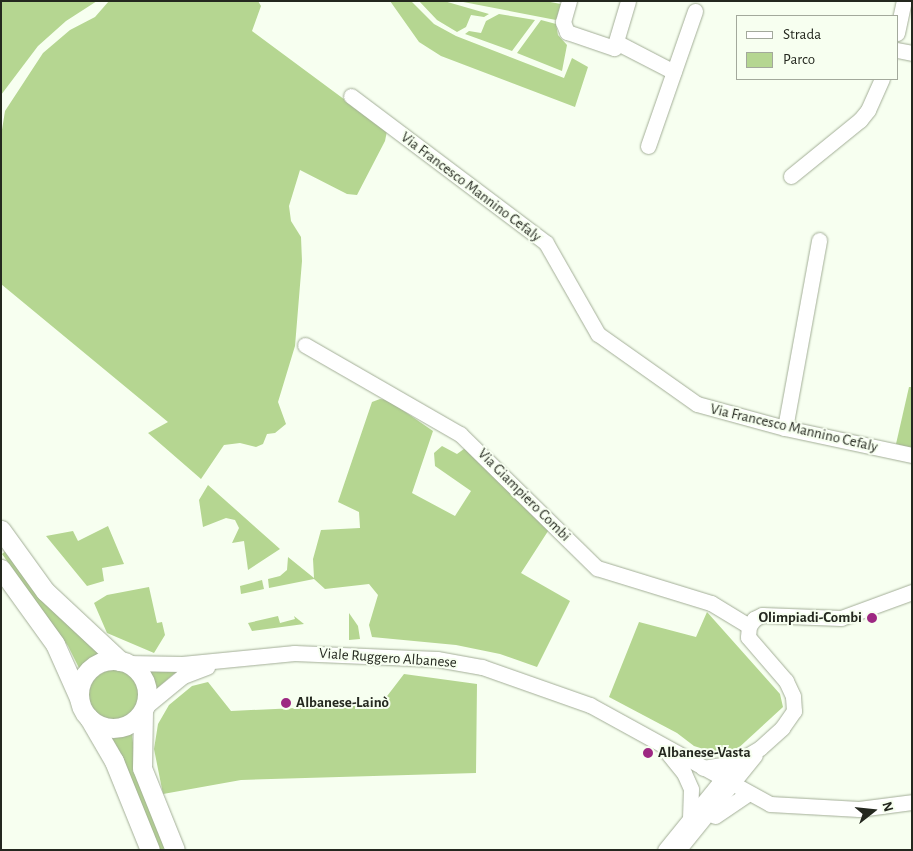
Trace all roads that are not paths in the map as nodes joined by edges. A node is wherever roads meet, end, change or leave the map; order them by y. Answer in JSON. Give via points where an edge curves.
{"nodes":[{"id":1,"x":570,"y":1,"type":"edge"},
{"id":2,"x":628,"y":1,"type":"edge"},
{"id":3,"x":904,"y":1,"type":"edge"},
{"id":4,"x":695,"y":11,"type":"dead end"},
{"id":5,"x":898,"y":28,"type":"edge"},
{"id":6,"x":616,"y":42,"type":"junction"},
{"id":7,"x":898,"y":50,"type":"edge"},
{"id":8,"x":912,"y":53,"type":"edge"},
{"id":9,"x":674,"y":72,"type":"junction"},
{"id":10,"x":882,"y":80,"type":"edge"},
{"id":11,"x":351,"y":96,"type":"dead end"},
{"id":12,"x":648,"y":146,"type":"dead end"},
{"id":13,"x":791,"y":176,"type":"dead end"},
{"id":14,"x":819,"y":240,"type":"dead end"},
{"id":15,"x":305,"y":345,"type":"dead end"},
{"id":16,"x":786,"y":428,"type":"junction"},
{"id":17,"x":912,"y":455,"type":"edge"},
{"id":18,"x":1,"y":530,"type":"edge"},
{"id":19,"x":1,"y":569,"type":"edge"},
{"id":20,"x":912,"y":592,"type":"edge"},
{"id":21,"x":749,"y":626,"type":"junction"},
{"id":22,"x":237,"y":657,"type":"junction"},
{"id":23,"x":123,"y":662,"type":"junction"},
{"id":24,"x":143,"y":709,"type":"junction"},
{"id":25,"x":85,"y":711,"type":"junction"},
{"id":26,"x":661,"y":745,"type":"junction"},
{"id":27,"x":760,"y":748,"type":"junction"},
{"id":28,"x":735,"y":763,"type":"junction"},
{"id":29,"x":703,"y":768,"type":"junction"},
{"id":30,"x":728,"y":782,"type":"junction"},
{"id":31,"x":749,"y":793,"type":"junction"},
{"id":32,"x":912,"y":802,"type":"edge"},
{"id":33,"x":690,"y":820,"type":"junction"},
{"id":34,"x":674,"y":849,"type":"edge"},
{"id":35,"x":150,"y":850,"type":"edge"},
{"id":36,"x":176,"y":850,"type":"edge"}],
"edges":[{"from":1,"to":6,"type":"street","via":[[563,22],[567,32],[614,48]]},
{"from":2,"to":6,"type":"street"},
{"from":3,"to":5,"type":"street"},
{"from":4,"to":9,"type":"street"},
{"from":6,"to":9,"type":"street"},
{"from":7,"to":8,"type":"street"},
{"from":9,"to":12,"type":"street"},
{"from":10,"to":13,"type":"street","via":[[860,120]]},
{"from":11,"to":16,"type":"street","name":"Via Francesco Mannino Cefaly","via":[[546,243],[598,334],[610,344],[697,404]]},
{"from":14,"to":16,"type":"street"},
{"from":15,"to":21,"type":"street","name":"Via Giampiero Combi","via":[[388,396],[460,434],[597,568],[711,603]]},
{"from":16,"to":17,"type":"street","name":"Via Francesco Mannino Cefaly"},
{"from":18,"to":23,"type":"main road","via":[[45,591]]},
{"from":19,"to":25,"type":"main road","via":[[55,644]]},
{"from":20,"to":21,"type":"street","via":[[841,618],[762,616]]},
{"from":21,"to":27,"type":"street","via":[[751,642],[786,681],[795,704],[791,718]]},
{"from":22,"to":23,"type":"street","via":[[182,664]]},
{"from":22,"to":24,"type":"street","via":[[183,676]]},
{"from":22,"to":26,"type":"street","name":"Viale Ruggero Albanese","via":[[294,653],[360,654],[437,659],[482,666],[590,706]]},
{"from":23,"to":24,"type":"main road","via":[[137,671],[144,682],[147,695]]},
{"from":23,"to":25,"type":"main road","via":[[101,663],[86,674],[80,686]]},
{"from":24,"to":25,"type":"main road","via":[[127,725],[114,728],[100,726]]},
{"from":24,"to":36,"type":"main road","via":[[142,768]]},
{"from":25,"to":35,"type":"main road","via":[[114,761]]},
{"from":26,"to":29,"type":"street","name":"Viale Ruggero Albanese"},
{"from":26,"to":33,"type":"street","via":[[688,781]]},
{"from":27,"to":28,"type":"street"},
{"from":27,"to":30,"type":"street"},
{"from":28,"to":29,"type":"street"},
{"from":28,"to":30,"type":"street"},
{"from":29,"to":30,"type":"street","name":"Viale Ruggero Albanese"},
{"from":30,"to":31,"type":"street","name":"Viale Ruggero Albanese"},
{"from":30,"to":33,"type":"street"},
{"from":30,"to":34,"type":"street"},
{"from":31,"to":32,"type":"street","name":"Viale Ruggero Albanese","via":[[783,807],[859,809]]},
{"from":31,"to":34,"type":"street","via":[[729,804]]},
{"from":33,"to":34,"type":"street"}]}
